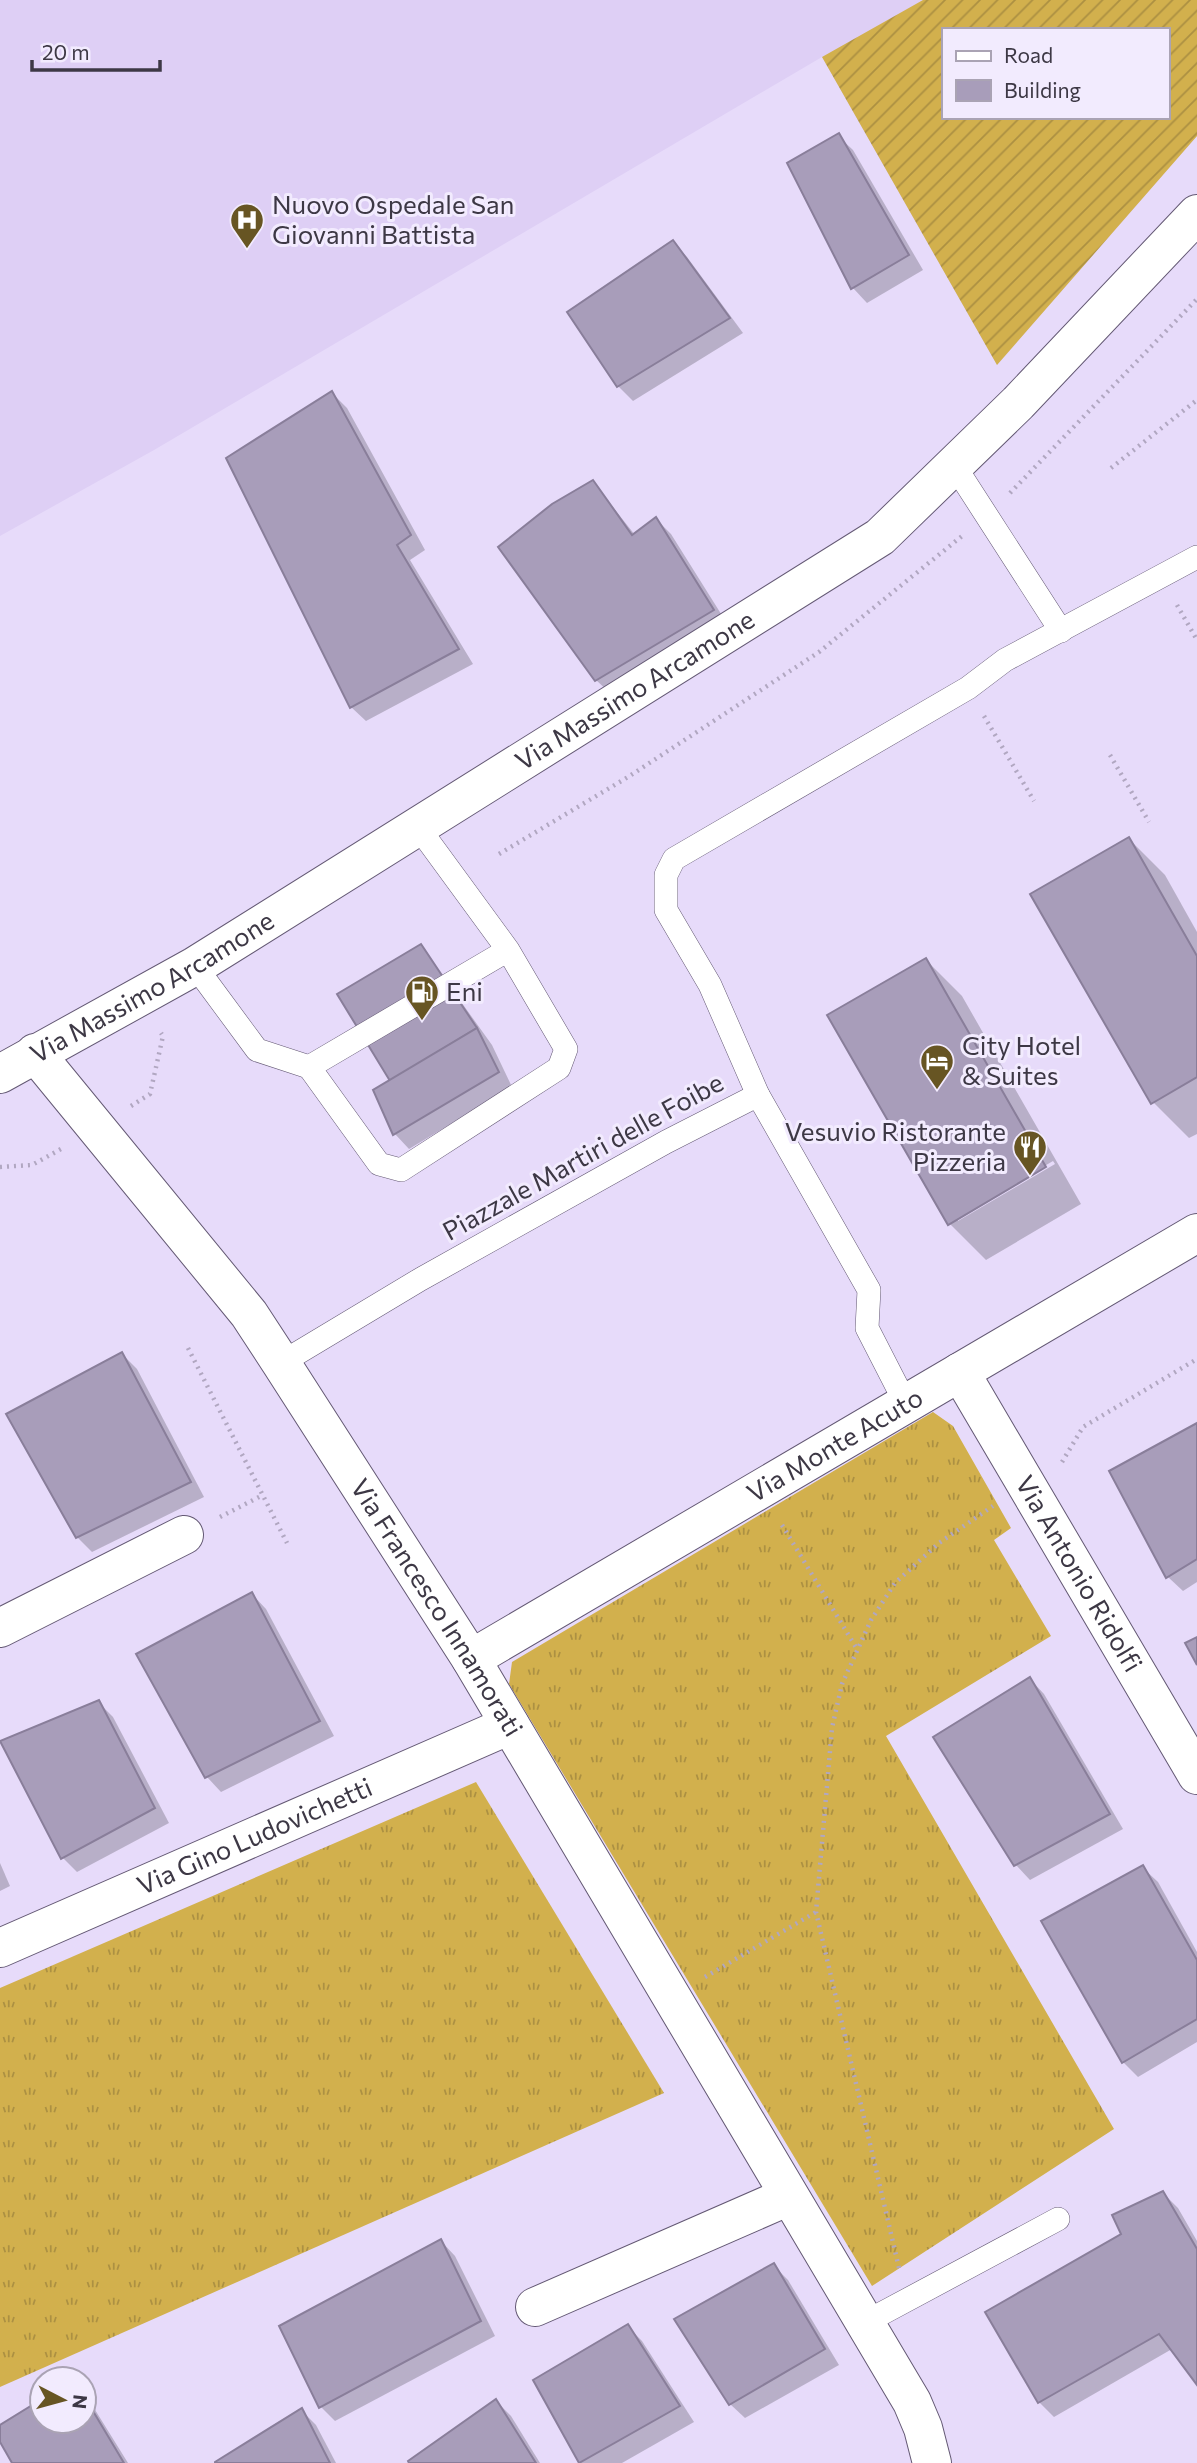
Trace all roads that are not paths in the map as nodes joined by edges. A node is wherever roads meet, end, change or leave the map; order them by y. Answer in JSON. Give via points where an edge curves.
{"nodes":[{"id":1,"x":1197,"y":214,"type":"edge"},
{"id":2,"x":954,"y":465,"type":"junction"},
{"id":3,"x":1197,"y":557,"type":"edge"},
{"id":4,"x":1061,"y":631,"type":"junction"},
{"id":5,"x":418,"y":827,"type":"junction"},
{"id":6,"x":508,"y":950,"type":"junction"},
{"id":7,"x":195,"y":966,"type":"junction"},
{"id":8,"x":36,"y":1053,"type":"junction"},
{"id":9,"x":309,"y":1067,"type":"junction"},
{"id":10,"x":0,"y":1074,"type":"edge"},
{"id":11,"x":758,"y":1095,"type":"junction"},
{"id":12,"x":1197,"y":1233,"type":"edge"},
{"id":13,"x":281,"y":1363,"type":"junction"},
{"id":14,"x":960,"y":1372,"type":"junction"},
{"id":15,"x":906,"y":1404,"type":"junction"},
{"id":16,"x":184,"y":1535,"type":"road end"},
{"id":17,"x":0,"y":1628,"type":"edge"},
{"id":18,"x":471,"y":1659,"type":"junction"},
{"id":19,"x":510,"y":1725,"type":"junction"},
{"id":20,"x":1197,"y":1775,"type":"edge"},
{"id":21,"x":0,"y":1948,"type":"edge"},
{"id":22,"x":789,"y":2196,"type":"junction"},
{"id":23,"x":1058,"y":2219,"type":"dead end"},
{"id":24,"x":535,"y":2307,"type":"dead end"},
{"id":25,"x":864,"y":2323,"type":"junction"},
{"id":26,"x":932,"y":2463,"type":"edge"}],
"edges":[{"from":1,"to":2,"type":"street","name":"Via Massimo Arcamone"},
{"from":2,"to":4,"type":"lane"},
{"from":2,"to":5,"type":"street","name":"Via Massimo Arcamone","via":[[880,537]]},
{"from":3,"to":4,"type":"lane"},
{"from":4,"to":11,"type":"lane","via":[[674,859],[666,875],[666,910],[710,985]]},
{"from":5,"to":6,"type":"lane"},
{"from":5,"to":7,"type":"street","name":"Via Massimo Arcamone"},
{"from":6,"to":9,"type":"lane"},
{"from":6,"to":9,"type":"lane","via":[[566,1049],[559,1069],[401,1170],[379,1164]]},
{"from":7,"to":8,"type":"street","name":"Via Massimo Arcamone"},
{"from":7,"to":9,"type":"lane","via":[[257,1050]]},
{"from":8,"to":10,"type":"street","name":"Via Massimo Arcamone"},
{"from":8,"to":13,"type":"street","name":"Via Francesco Innamorati","via":[[249,1314]]},
{"from":11,"to":13,"type":"lane","name":"Piazzale Martiri delle Foibe","via":[[421,1279]]},
{"from":11,"to":15,"type":"lane","name":"Piazzale Martiri delle Foibe","via":[[869,1290],[867,1328]]},
{"from":12,"to":14,"type":"street","name":"Via Monte Acuto"},
{"from":13,"to":18,"type":"street","name":"Via Francesco Innamorati"},
{"from":14,"to":15,"type":"street","name":"Via Monte Acuto"},
{"from":14,"to":20,"type":"street","name":"Via Antonio Ridolfi"},
{"from":15,"to":18,"type":"street","name":"Via Monte Acuto"},
{"from":16,"to":17,"type":"street"},
{"from":18,"to":19,"type":"street","name":"Via Francesco Innamorati"},
{"from":19,"to":21,"type":"street","name":"Via Gino Ludovichetti"},
{"from":19,"to":22,"type":"street","name":"Via Francesco Innamorati"},
{"from":22,"to":24,"type":"street"},
{"from":22,"to":25,"type":"street","name":"Via Francesco Innamorati"},
{"from":23,"to":25,"type":"lane"},
{"from":25,"to":26,"type":"street","name":"Via Francesco Innamorati","via":[[912,2402]]}]}
